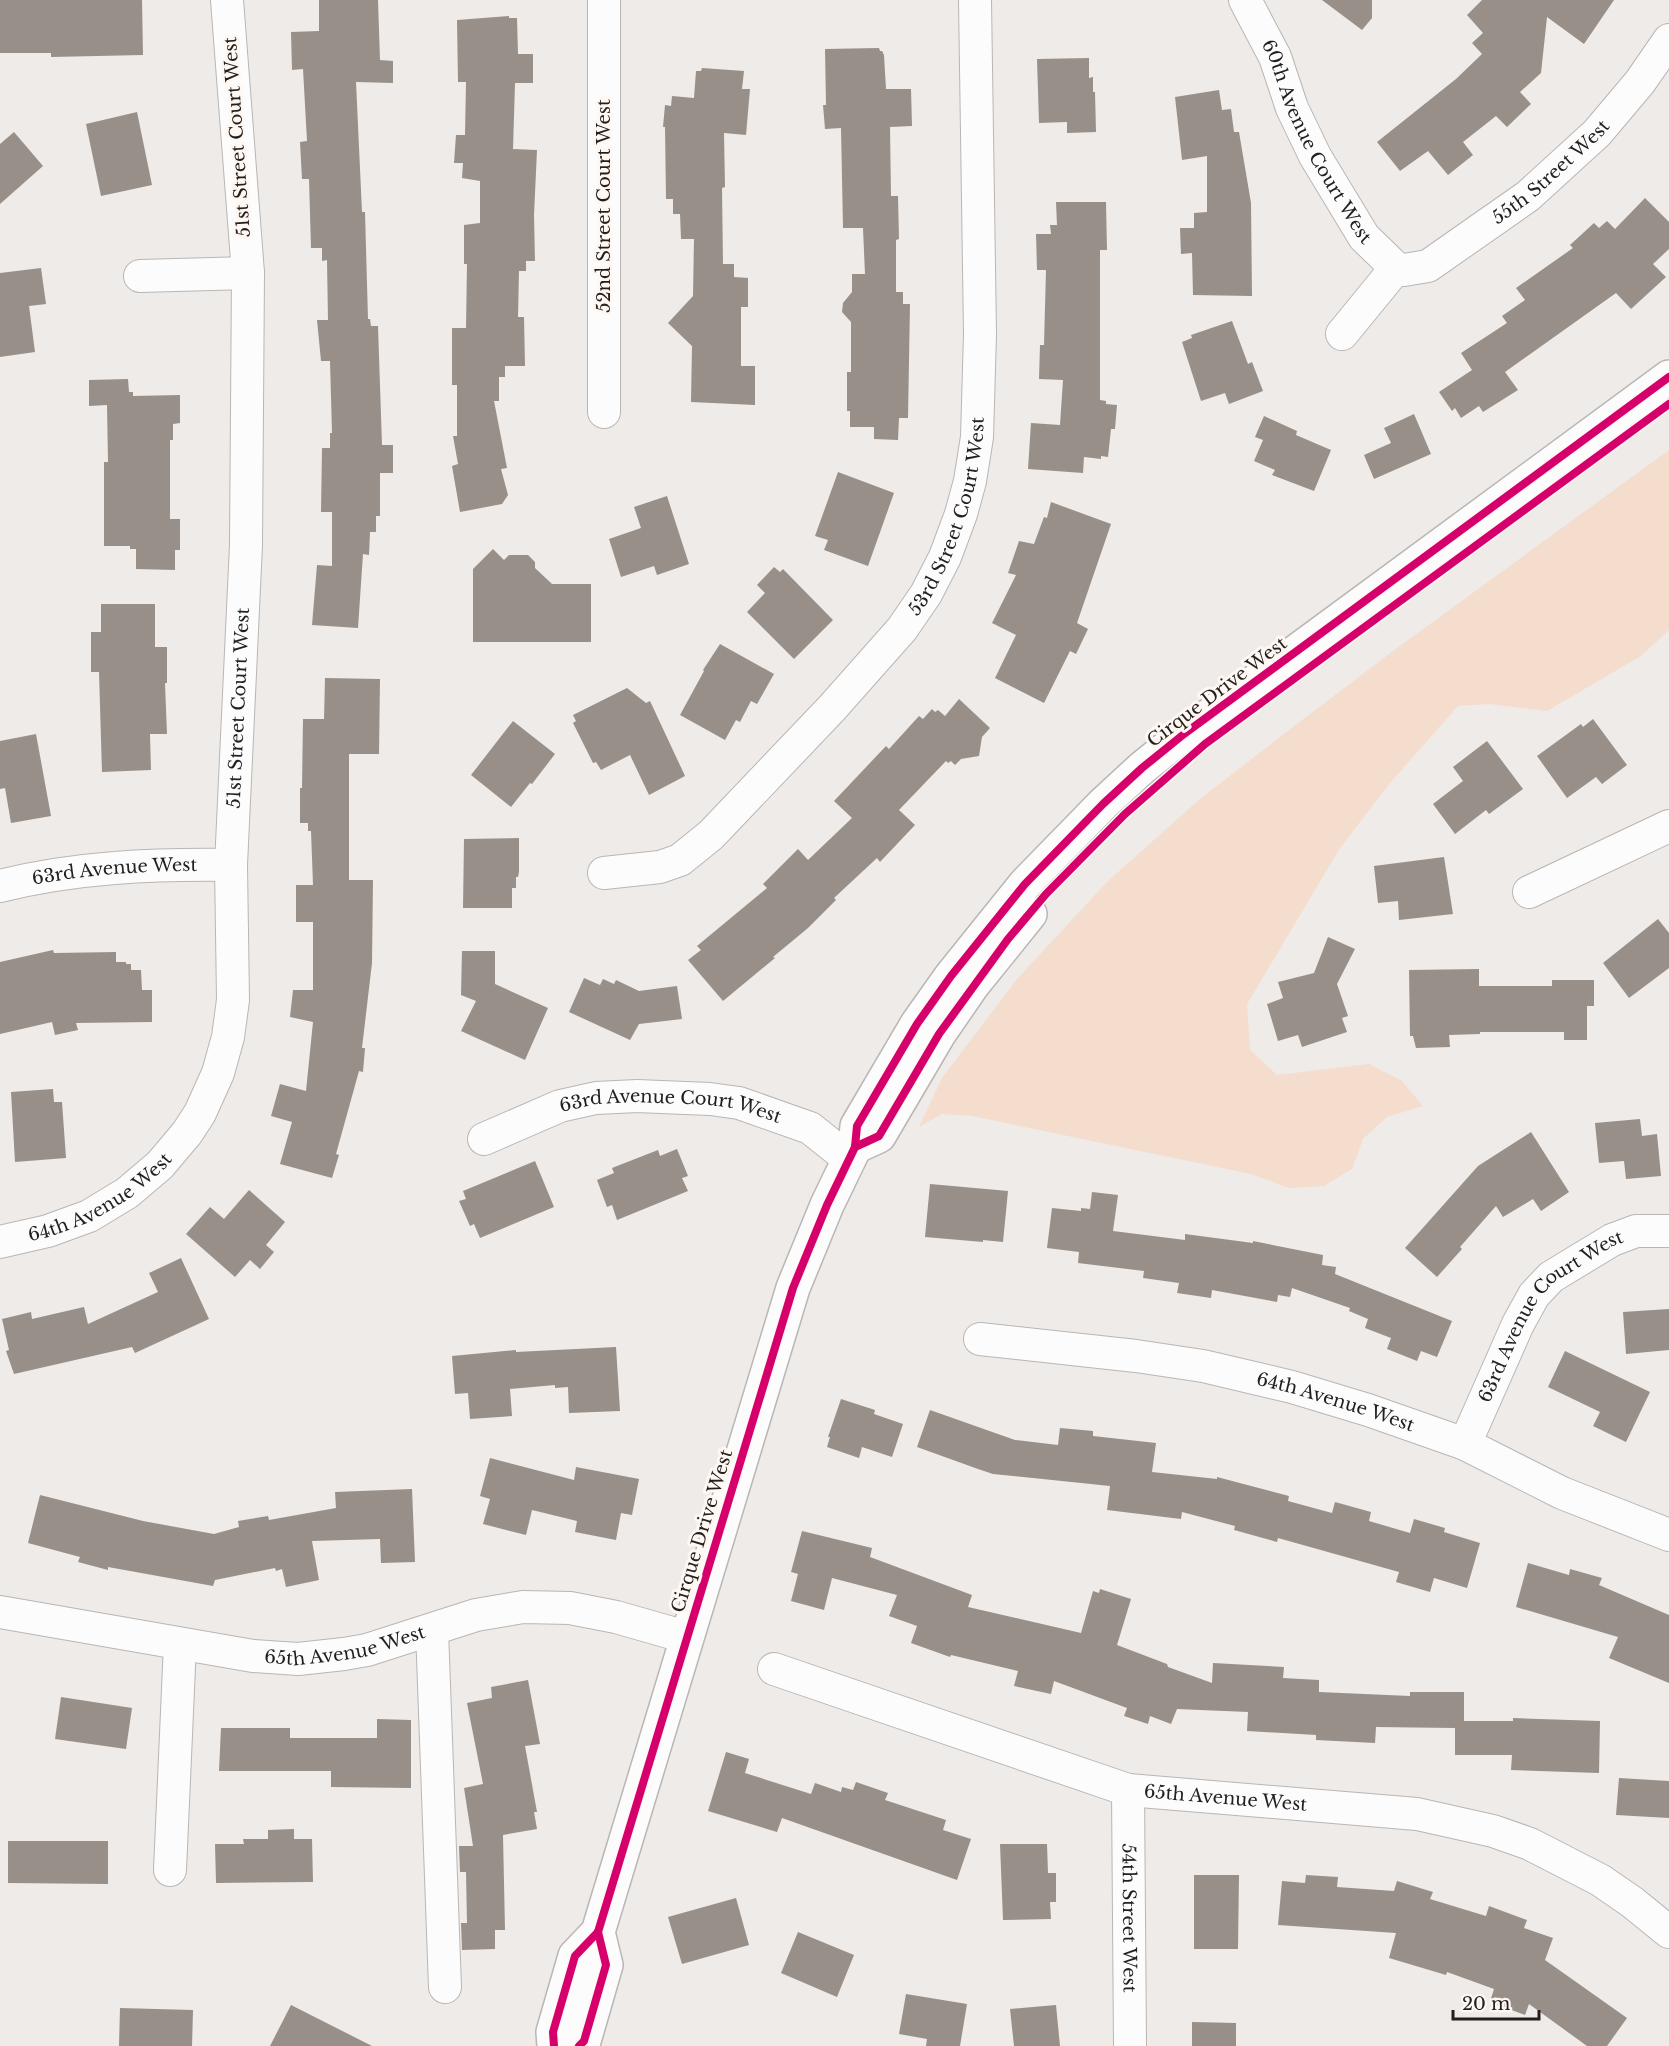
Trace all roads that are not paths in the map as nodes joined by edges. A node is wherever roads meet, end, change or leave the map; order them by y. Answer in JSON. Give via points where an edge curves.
{"nodes":[{"id":1,"x":227,"y":0,"type":"edge"},
{"id":2,"x":604,"y":0,"type":"edge"},
{"id":3,"x":975,"y":0,"type":"edge"},
{"id":4,"x":1245,"y":0,"type":"edge"},
{"id":5,"x":1669,"y":39,"type":"edge"},
{"id":6,"x":1400,"y":269,"type":"junction"},
{"id":7,"x":248,"y":273,"type":"junction"},
{"id":8,"x":140,"y":276,"type":"dead end"},
{"id":9,"x":1342,"y":334,"type":"dead end"},
{"id":10,"x":1669,"y":377,"type":"edge"},
{"id":11,"x":1669,"y":404,"type":"edge"},
{"id":12,"x":604,"y":412,"type":"dead end"},
{"id":13,"x":1669,"y":826,"type":"edge"},
{"id":14,"x":231,"y":865,"type":"junction"},
{"id":15,"x":604,"y":873,"type":"dead end"},
{"id":16,"x":0,"y":886,"type":"edge"},
{"id":17,"x":1529,"y":892,"type":"dead end"},
{"id":18,"x":187,"y":1133,"type":"joint"},
{"id":19,"x":484,"y":1139,"type":"dead end"},
{"id":20,"x":852,"y":1153,"type":"junction"},
{"id":21,"x":1669,"y":1231,"type":"edge"},
{"id":22,"x":0,"y":1242,"type":"edge"},
{"id":23,"x":980,"y":1339,"type":"dead end"},
{"id":24,"x":1465,"y":1444,"type":"junction"},
{"id":25,"x":1669,"y":1535,"type":"edge"},
{"id":26,"x":0,"y":1612,"type":"edge"},
{"id":27,"x":432,"y":1630,"type":"junction"},
{"id":28,"x":686,"y":1636,"type":"junction"},
{"id":29,"x":180,"y":1644,"type":"junction"},
{"id":30,"x":774,"y":1669,"type":"dead end"},
{"id":31,"x":1128,"y":1790,"type":"junction"},
{"id":32,"x":170,"y":1870,"type":"dead end"},
{"id":33,"x":598,"y":1932,"type":"junction"},
{"id":34,"x":1669,"y":1932,"type":"edge"},
{"id":35,"x":445,"y":1987,"type":"dead end"},
{"id":36,"x":554,"y":2046,"type":"edge"},
{"id":37,"x":579,"y":2046,"type":"edge"},
{"id":38,"x":1130,"y":2046,"type":"edge"}],
"edges":[{"from":1,"to":7,"type":"street","name":"51st Street Court West"},
{"from":2,"to":12,"type":"street","name":"52nd Street Court West"},
{"from":3,"to":15,"type":"street","name":"53rd Street Court West","via":[[980,334],[977,437],[970,481],[945,557],[902,629],[711,835],[680,860],[660,867]]},
{"from":4,"to":6,"type":"street","name":"60th Avenue Court West","via":[[1275,57],[1314,156],[1364,237]]},
{"from":5,"to":6,"type":"street","name":"55th Street West","via":[[1597,134],[1528,195],[1428,266]]},
{"from":6,"to":9,"type":"street"},
{"from":7,"to":8,"type":"street"},
{"from":7,"to":14,"type":"street","name":"51st Street Court West","via":[[246,545]]},
{"from":10,"to":20,"type":"main road","name":"Cirque Drive West","via":[[1184,734],[1103,804],[1025,884],[951,976],[917,1024],[857,1125]]},
{"from":11,"to":20,"type":"main road","name":"Cirque Drive West","via":[[1215,737],[1140,800],[1008,939],[939,1034],[879,1136]]},
{"from":13,"to":17,"type":"street"},
{"from":14,"to":16,"type":"street","name":"63rd Avenue West","via":[[112,867]]},
{"from":14,"to":18,"type":"street","name":"51st Street Court West","via":[[233,1000],[228,1037],[218,1073]]},
{"from":18,"to":22,"type":"street","name":"64th Avenue West","via":[[160,1165],[127,1193],[89,1216]]},
{"from":19,"to":20,"type":"street","name":"63rd Avenue Court West","via":[[560,1106],[596,1098],[637,1096],[739,1103],[810,1128]]},
{"from":20,"to":28,"type":"main road","name":"Cirque Drive West","via":[[782,1317]]},
{"from":21,"to":24,"type":"street","name":"63rd Avenue Court West","via":[[1636,1231],[1612,1240],[1551,1277],[1534,1295],[1518,1324]]},
{"from":23,"to":24,"type":"street","name":"64th Avenue West","via":[[1203,1366],[1357,1406]]},
{"from":24,"to":25,"type":"street","name":"64th Avenue West","via":[[1562,1493]]},
{"from":26,"to":29,"type":"street","name":"65th Avenue West"},
{"from":27,"to":28,"type":"street","name":"65th Avenue West","via":[[476,1615],[511,1609],[570,1608]]},
{"from":27,"to":29,"type":"street","name":"65th Avenue West","via":[[344,1654],[298,1659]]},
{"from":27,"to":35,"type":"street"},
{"from":28,"to":33,"type":"main road","name":"Cirque Drive West"},
{"from":29,"to":32,"type":"street"},
{"from":30,"to":31,"type":"street","name":"65th Avenue West"},
{"from":31,"to":34,"type":"street","name":"65th Avenue West","via":[[1417,1814],[1474,1826],[1530,1844],[1600,1880]]},
{"from":31,"to":38,"type":"street","name":"54th Street West"},
{"from":33,"to":36,"type":"main road","name":"Cirque Drive West","via":[[575,1956],[553,2032]]},
{"from":33,"to":37,"type":"main road","via":[[606,1965],[584,2041]]}]}
